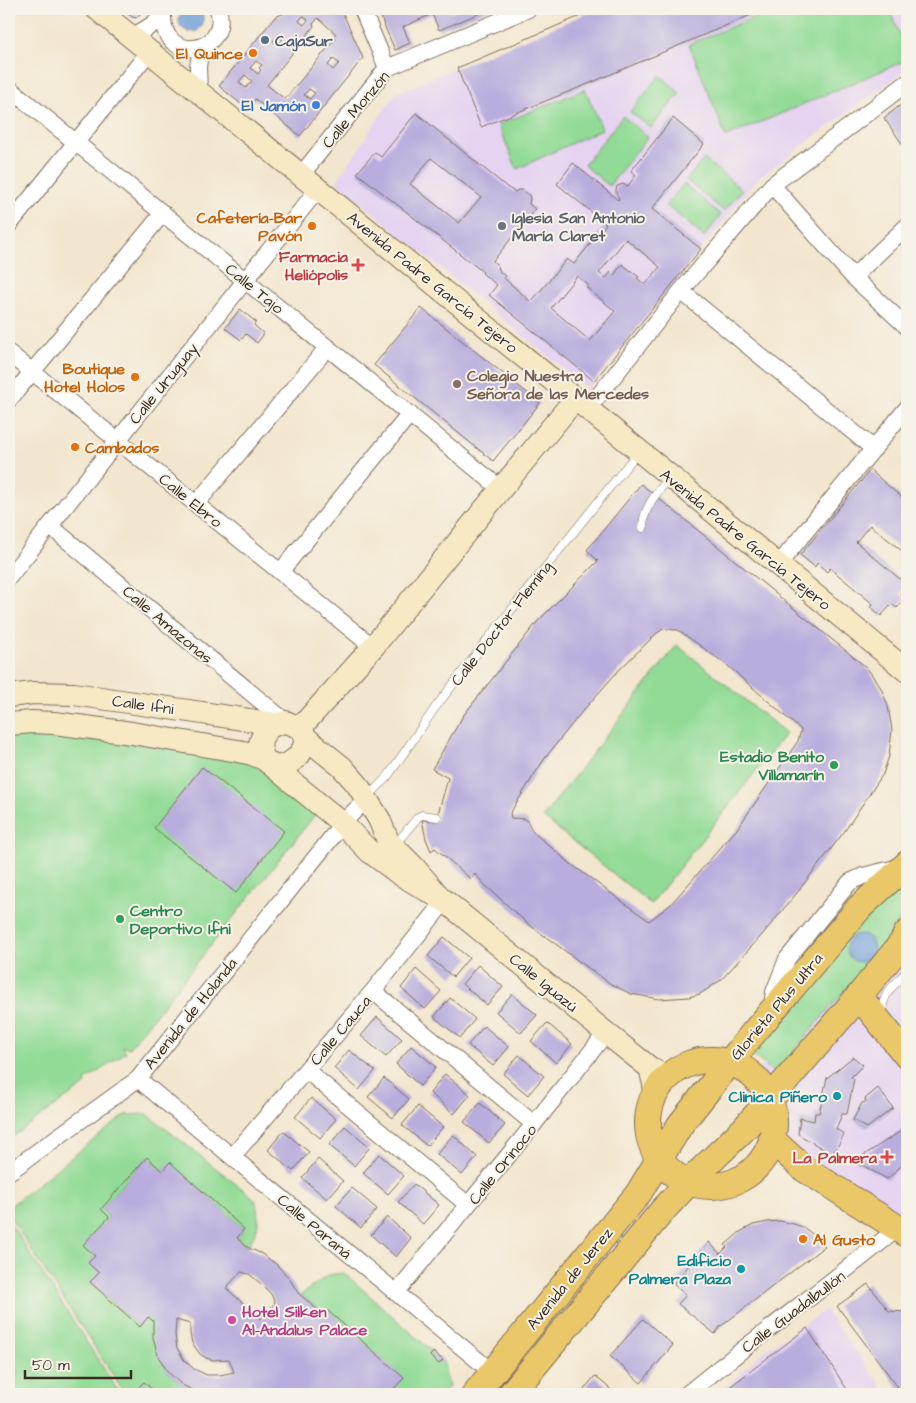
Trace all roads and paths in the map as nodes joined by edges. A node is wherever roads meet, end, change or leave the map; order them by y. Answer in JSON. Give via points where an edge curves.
{"nodes":[{"id":1,"x":218,"y":9,"type":"edge"},
{"id":2,"x":362,"y":9,"type":"edge"},
{"id":3,"x":528,"y":9,"type":"edge"},
{"id":4,"x":164,"y":11,"type":"edge"},
{"id":5,"x":107,"y":12,"type":"edge"},
{"id":6,"x":131,"y":37,"type":"junction"},
{"id":7,"x":201,"y":47,"type":"junction"},
{"id":8,"x":149,"y":52,"type":"junction"},
{"id":9,"x":387,"y":68,"type":"junction"},
{"id":10,"x":907,"y":83,"type":"edge"},
{"id":11,"x":9,"y":88,"type":"edge"},
{"id":12,"x":198,"y":91,"type":"junction"},
{"id":13,"x":76,"y":142,"type":"junction"},
{"id":14,"x":300,"y":175,"type":"junction"},
{"id":15,"x":772,"y":186,"type":"junction"},
{"id":16,"x":318,"y":189,"type":"junction"},
{"id":17,"x":163,"y":213,"type":"junction"},
{"id":18,"x":9,"y":225,"type":"edge"},
{"id":19,"x":907,"y":226,"type":"edge"},
{"id":20,"x":853,"y":277,"type":"junction"},
{"id":21,"x":245,"y":280,"type":"junction"},
{"id":22,"x":681,"y":291,"type":"junction"},
{"id":23,"x":907,"y":327,"type":"edge"},
{"id":24,"x":328,"y":347,"type":"junction"},
{"id":25,"x":9,"y":353,"type":"edge"},
{"id":26,"x":32,"y":372,"type":"junction"},
{"id":27,"x":9,"y":400,"type":"edge"},
{"id":28,"x":582,"y":404,"type":"junction"},
{"id":29,"x":907,"y":408,"type":"edge"},
{"id":30,"x":410,"y":414,"type":"junction"},
{"id":31,"x":117,"y":440,"type":"junction"},
{"id":32,"x":874,"y":449,"type":"junction"},
{"id":33,"x":639,"y":450,"type":"junction"},
{"id":34,"x":670,"y":476,"type":"junction"},
{"id":35,"x":501,"y":489,"type":"junction"},
{"id":36,"x":196,"y":504,"type":"junction"},
{"id":37,"x":50,"y":526,"type":"junction"},
{"id":38,"x":643,"y":528,"type":"dead end"},
{"id":39,"x":778,"y":565,"type":"junction"},
{"id":40,"x":280,"y":572,"type":"junction"},
{"id":41,"x":9,"y":577,"type":"edge"},
{"id":42,"x":373,"y":647,"type":"junction"},
{"id":43,"x":907,"y":671,"type":"edge"},
{"id":44,"x":9,"y":696,"type":"edge"},
{"id":45,"x":9,"y":724,"type":"edge"},
{"id":46,"x":292,"y":728,"type":"junction"},
{"id":47,"x":269,"y":763,"type":"junction"},
{"id":48,"x":367,"y":798,"type":"junction"},
{"id":49,"x":436,"y":817,"type":"dead end"},
{"id":50,"x":342,"y":824,"type":"junction"},
{"id":51,"x":393,"y":848,"type":"junction"},
{"id":52,"x":907,"y":865,"type":"edge"},
{"id":53,"x":442,"y":899,"type":"junction"},
{"id":54,"x":907,"y":933,"type":"edge"},
{"id":55,"x":907,"y":971,"type":"edge"},
{"id":56,"x":373,"y":991,"type":"junction"},
{"id":57,"x":886,"y":994,"type":"junction"},
{"id":58,"x":868,"y":995,"type":"junction"},
{"id":59,"x":887,"y":1030,"type":"junction"},
{"id":60,"x":606,"y":1033,"type":"junction"},
{"id":61,"x":907,"y":1056,"type":"edge"},
{"id":62,"x":729,"y":1063,"type":"junction"},
{"id":63,"x":306,"y":1070,"type":"junction"},
{"id":64,"x":138,"y":1079,"type":"junction"},
{"id":65,"x":658,"y":1079,"type":"junction"},
{"id":66,"x":769,"y":1099,"type":"junction"},
{"id":67,"x":534,"y":1124,"type":"junction"},
{"id":68,"x":772,"y":1140,"type":"junction"},
{"id":69,"x":232,"y":1157,"type":"junction"},
{"id":70,"x":660,"y":1160,"type":"junction"},
{"id":71,"x":803,"y":1168,"type":"junction"},
{"id":72,"x":750,"y":1171,"type":"junction"},
{"id":73,"x":9,"y":1172,"type":"edge"},
{"id":74,"x":689,"y":1182,"type":"junction"},
{"id":75,"x":468,"y":1205,"type":"junction"},
{"id":76,"x":904,"y":1227,"type":"edge"},
{"id":77,"x":396,"y":1293,"type":"junction"},
{"id":78,"x":492,"y":1372,"type":"junction"},
{"id":79,"x":475,"y":1394,"type":"edge"},
{"id":80,"x":510,"y":1394,"type":"edge"},
{"id":81,"x":687,"y":1394,"type":"edge"}],
"edges":[{"from":1,"to":7,"type":"street","via":[[220,26],[216,36]]},
{"from":2,"to":9,"type":"street"},
{"from":3,"to":9,"type":"street","name":"Calle Monzón"},
{"from":4,"to":6,"type":"street","via":[[145,30]]},
{"from":4,"to":7,"type":"street","via":[[168,37],[177,45]]},
{"from":5,"to":6,"type":"street","name":"Avenida Padre García Tejero"},
{"from":6,"to":8,"type":"street","name":"Avenida Padre García Tejero"},
{"from":7,"to":12,"type":"street"},
{"from":8,"to":12,"type":"street","name":"Avenida Padre García Tejero"},
{"from":8,"to":13,"type":"street"},
{"from":9,"to":14,"type":"street","name":"Calle Monzón"},
{"from":10,"to":15,"type":"street"},
{"from":11,"to":13,"type":"street","name":"Calle Tajo"},
{"from":12,"to":14,"type":"street","name":"Avenida Padre García Tejero"},
{"from":13,"to":17,"type":"street","name":"Calle Tajo"},
{"from":13,"to":18,"type":"street"},
{"from":14,"to":16,"type":"street","name":"Avenida Padre García Tejero"},
{"from":15,"to":20,"type":"street"},
{"from":15,"to":22,"type":"street"},
{"from":16,"to":21,"type":"street","name":"Calle Uruguay"},
{"from":16,"to":28,"type":"street","name":"Avenida Padre García Tejero"},
{"from":17,"to":21,"type":"street","name":"Calle Tajo"},
{"from":17,"to":26,"type":"street"},
{"from":19,"to":20,"type":"street"},
{"from":20,"to":23,"type":"street"},
{"from":21,"to":24,"type":"street","name":"Calle Tajo"},
{"from":21,"to":31,"type":"street","name":"Calle Uruguay"},
{"from":22,"to":28,"type":"street"},
{"from":22,"to":32,"type":"street"},
{"from":24,"to":30,"type":"street","name":"Calle Tajo"},
{"from":24,"to":36,"type":"street"},
{"from":25,"to":26,"type":"street","name":"Calle Ebro"},
{"from":26,"to":27,"type":"street"},
{"from":26,"to":31,"type":"street","name":"Calle Ebro"},
{"from":28,"to":33,"type":"street","name":"Avenida Padre García Tejero"},
{"from":28,"to":35,"type":"street"},
{"from":29,"to":32,"type":"street"},
{"from":30,"to":35,"type":"street","name":"Calle Tajo"},
{"from":30,"to":40,"type":"street"},
{"from":31,"to":36,"type":"street","name":"Calle Ebro"},
{"from":31,"to":37,"type":"street","name":"Calle Uruguay"},
{"from":32,"to":39,"type":"street"},
{"from":33,"to":34,"type":"street","name":"Avenida Padre García Tejero"},
{"from":33,"to":48,"type":"lane","name":"Calle Doctor Fleming","via":[[484,644],[388,776]]},
{"from":34,"to":38,"type":"lane","via":[[646,510]]},
{"from":34,"to":39,"type":"street","name":"Avenida Padre García Tejero"},
{"from":35,"to":42,"type":"street"},
{"from":36,"to":40,"type":"street","name":"Calle Ebro"},
{"from":37,"to":41,"type":"street","name":"Calle Uruguay"},
{"from":37,"to":46,"type":"street","name":"Calle Amazonas"},
{"from":39,"to":43,"type":"street","name":"Avenida Padre García Tejero"},
{"from":40,"to":42,"type":"street","name":"Calle Ebro"},
{"from":42,"to":46,"type":"street","via":[[307,722]]},
{"from":44,"to":46,"type":"street","name":"Calle Ifni","via":[[74,694]]},
{"from":45,"to":47,"type":"street","name":"Calle Ifni","via":[[54,722],[132,733],[252,754]]},
{"from":46,"to":47,"type":"street","via":[[266,731],[261,738],[260,747]]},
{"from":46,"to":47,"type":"street","via":[[303,750],[286,765]]},
{"from":46,"to":48,"type":"street","name":"Calle Iguazú","via":[[342,767]]},
{"from":47,"to":50,"type":"street","name":"Calle Iguazú"},
{"from":48,"to":50,"type":"street","name":"Avenida de Holanda"},
{"from":48,"to":51,"type":"street","name":"Calle Iguazú"},
{"from":49,"to":51,"type":"lane","via":[[418,817]]},
{"from":50,"to":53,"type":"street","name":"Calle Iguazú","via":[[370,852]]},
{"from":50,"to":64,"type":"street","name":"Avenida de Holanda"},
{"from":51,"to":53,"type":"street","name":"Calle Iguazú"},
{"from":52,"to":62,"type":"main road","name":"Glorieta Plus Ultra","via":[[860,907]]},
{"from":53,"to":56,"type":"street","name":"Calle Cauca"},
{"from":53,"to":60,"type":"street","name":"Calle Iguazú"},
{"from":54,"to":58,"type":"main road"},
{"from":55,"to":57,"type":"lane"},
{"from":56,"to":63,"type":"street","name":"Calle Cauca"},
{"from":56,"to":67,"type":"street"},
{"from":57,"to":58,"type":"lane"},
{"from":57,"to":59,"type":"lane","via":[[882,1014]]},
{"from":58,"to":59,"type":"main road"},
{"from":58,"to":66,"type":"main road"},
{"from":59,"to":61,"type":"main road"},
{"from":60,"to":65,"type":"street","name":"Calle Iguazú"},
{"from":60,"to":67,"type":"street","name":"Calle Orinoco"},
{"from":62,"to":65,"type":"main road","via":[[696,1062]]},
{"from":62,"to":66,"type":"main road","via":[[746,1071]]},
{"from":62,"to":70,"type":"main road","name":"Glorieta Plus Ultra","via":[[680,1125]]},
{"from":63,"to":69,"type":"street","name":"Calle Cauca"},
{"from":63,"to":75,"type":"street"},
{"from":64,"to":69,"type":"street","name":"Calle Paraná"},
{"from":64,"to":73,"type":"street","name":"Avenida de Holanda"},
{"from":65,"to":70,"type":"main road","via":[[648,1126]]},
{"from":66,"to":68,"type":"main road","via":[[774,1128]]},
{"from":66,"to":74,"type":"main road","via":[[745,1128]]},
{"from":67,"to":75,"type":"street","name":"Calle Orinoco"},
{"from":68,"to":71,"type":"main road"},
{"from":68,"to":72,"type":"main road","via":[[756,1167]]},
{"from":69,"to":77,"type":"street","name":"Calle Paraná"},
{"from":70,"to":74,"type":"main road"},
{"from":70,"to":78,"type":"main road","name":"Avenida de Jerez","via":[[638,1194]]},
{"from":71,"to":72,"type":"main road"},
{"from":71,"to":76,"type":"main road"},
{"from":72,"to":74,"type":"main road","via":[[725,1185]]},
{"from":74,"to":80,"type":"main road","name":"Avenida de Jerez"},
{"from":75,"to":77,"type":"street","name":"Calle Orinoco"},
{"from":76,"to":81,"type":"street","name":"Calle Guadalbullón"},
{"from":77,"to":78,"type":"street","name":"Calle Paraná"},
{"from":78,"to":79,"type":"main road","name":"Avenida de Jerez"}]}
